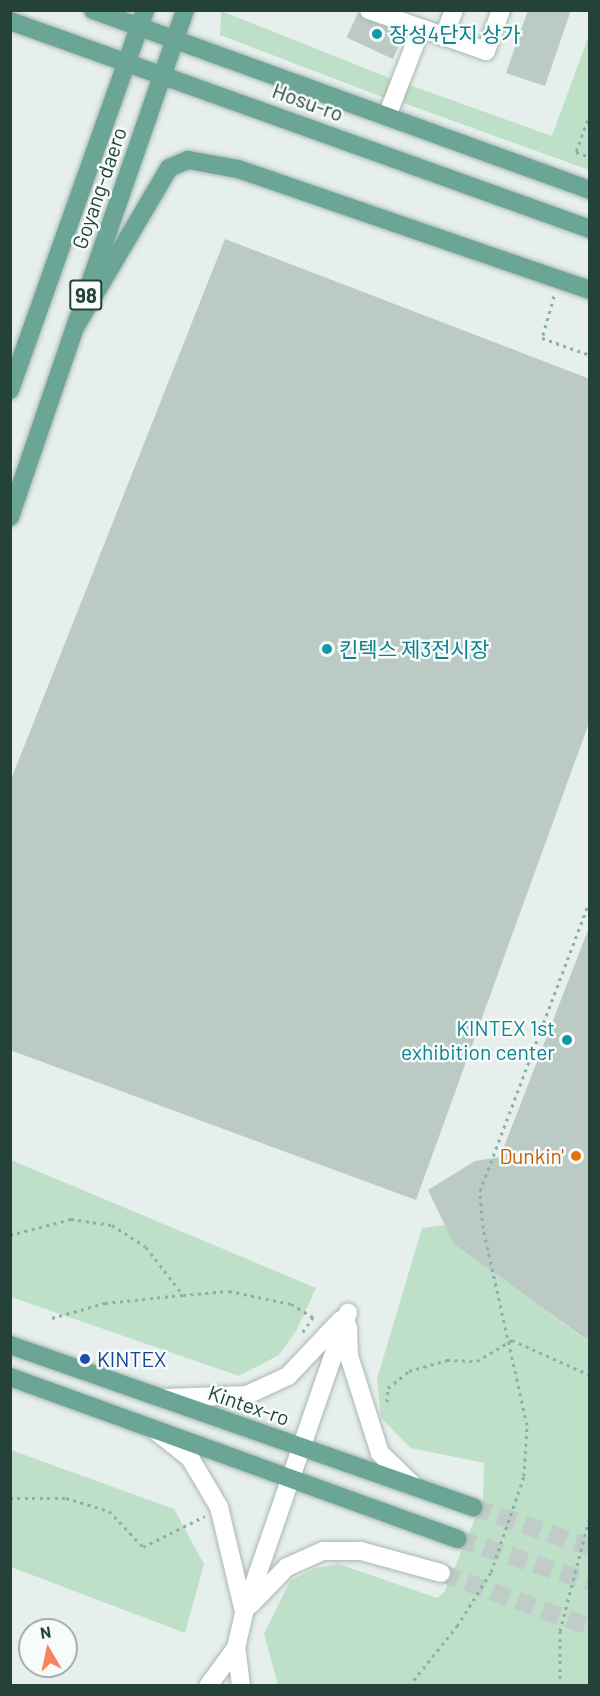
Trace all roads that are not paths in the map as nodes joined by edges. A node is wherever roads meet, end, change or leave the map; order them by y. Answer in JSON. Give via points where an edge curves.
{"nodes":[{"id":1,"x":93,"y":10,"type":"edge"},
{"id":2,"x":185,"y":10,"type":"edge"},
{"id":3,"x":369,"y":10,"type":"edge"},
{"id":4,"x":454,"y":10,"type":"edge"},
{"id":5,"x":501,"y":10,"type":"edge"},
{"id":6,"x":403,"y":16,"type":"edge"},
{"id":7,"x":143,"y":19,"type":"edge"},
{"id":8,"x":10,"y":21,"type":"edge"},
{"id":9,"x":421,"y":29,"type":"junction"},
{"id":10,"x":444,"y":37,"type":"junction"},
{"id":11,"x":175,"y":38,"type":"junction"},
{"id":12,"x":130,"y":62,"type":"junction"},
{"id":13,"x":163,"y":73,"type":"junction"},
{"id":14,"x":387,"y":116,"type":"junction"},
{"id":15,"x":590,"y":190,"type":"edge"},
{"id":16,"x":590,"y":229,"type":"edge"},
{"id":17,"x":590,"y":290,"type":"edge"},
{"id":18,"x":76,"y":326,"type":"junction"},
{"id":19,"x":10,"y":390,"type":"edge"},
{"id":20,"x":10,"y":517,"type":"edge"},
{"id":21,"x":348,"y":1312,"type":"junction"},
{"id":22,"x":10,"y":1345,"type":"edge"},
{"id":23,"x":10,"y":1377,"type":"edge"},
{"id":24,"x":155,"y":1397,"type":"junction"},
{"id":25,"x":155,"y":1430,"type":"junction"},
{"id":26,"x":301,"y":1446,"type":"junction"},
{"id":27,"x":290,"y":1475,"type":"junction"},
{"id":28,"x":414,"y":1486,"type":"junction"},
{"id":29,"x":473,"y":1507,"type":"tunnel mouth"},
{"id":30,"x":458,"y":1539,"type":"tunnel mouth"},
{"id":31,"x":441,"y":1573,"type":"tunnel mouth"},
{"id":32,"x":244,"y":1613,"type":"junction"},
{"id":33,"x":236,"y":1648,"type":"junction"},
{"id":34,"x":208,"y":1686,"type":"edge"},
{"id":35,"x":241,"y":1686,"type":"edge"}],
"edges":[{"from":1,"to":7,"type":"main road","name":"Hosu-ro"},
{"from":2,"to":11,"type":"main road","name":"Goyang-daero","number":"98"},
{"from":3,"to":6,"type":"lane"},
{"from":4,"to":10,"type":"lane"},
{"from":5,"to":10,"type":"lane","via":[[486,51]]},
{"from":6,"to":9,"type":"lane"},
{"from":7,"to":11,"type":"main road","name":"Hosu-ro"},
{"from":7,"to":12,"type":"main road","name":"Goyang-daero","number":"98"},
{"from":8,"to":12,"type":"main road","name":"Hosu-ro"},
{"from":9,"to":10,"type":"lane"},
{"from":9,"to":14,"type":"lane"},
{"from":11,"to":13,"type":"main road","name":"Goyang-daero","number":"98"},
{"from":11,"to":14,"type":"main road","name":"Hosu-ro"},
{"from":12,"to":13,"type":"main road","name":"Hosu-ro"},
{"from":12,"to":19,"type":"main road","name":"Goyang-daero","number":"98"},
{"from":13,"to":16,"type":"main road","name":"Hosu-ro"},
{"from":13,"to":18,"type":"main road","name":"Goyang-daero","number":"98"},
{"from":14,"to":15,"type":"main road","name":"Hosu-ro"},
{"from":17,"to":18,"type":"main road","via":[[238,169],[188,160],[169,168]]},
{"from":18,"to":20,"type":"main road","name":"Goyang-daero","number":"98"},
{"from":21,"to":24,"type":"lane","via":[[288,1376],[247,1395]]},
{"from":21,"to":26,"type":"lane"},
{"from":21,"to":28,"type":"lane","via":[[349,1356],[380,1453]]},
{"from":22,"to":24,"type":"main road","name":"Kintex-ro"},
{"from":23,"to":25,"type":"main road"},
{"from":24,"to":26,"type":"main road","name":"Kintex-ro"},
{"from":25,"to":27,"type":"main road"},
{"from":25,"to":32,"type":"lane","via":[[190,1458],[219,1507]]},
{"from":26,"to":27,"type":"lane"},
{"from":26,"to":28,"type":"main road","name":"Kintex-ro"},
{"from":27,"to":30,"type":"main road"},
{"from":27,"to":32,"type":"lane"},
{"from":28,"to":29,"type":"main road","name":"Kintex-ro"},
{"from":31,"to":32,"type":"lane","via":[[361,1551],[323,1551],[287,1568]]},
{"from":32,"to":33,"type":"lane"},
{"from":33,"to":34,"type":"lane"},
{"from":33,"to":35,"type":"lane"}]}
